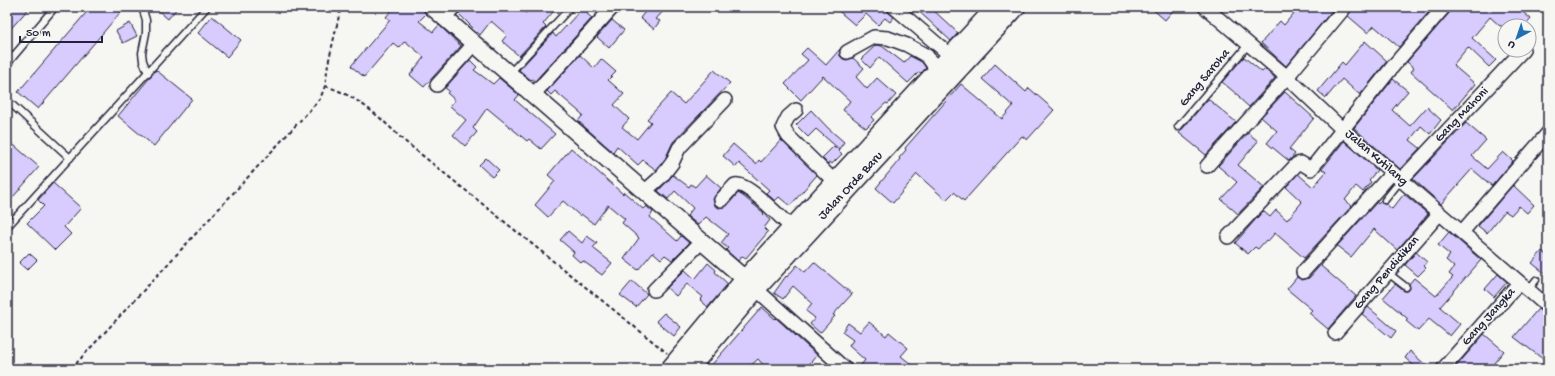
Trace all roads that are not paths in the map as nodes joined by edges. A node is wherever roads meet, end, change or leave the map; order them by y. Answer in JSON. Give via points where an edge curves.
{"nodes":[{"id":1,"x":55,"y":7,"type":"edge"},
{"id":2,"x":142,"y":7,"type":"edge"},
{"id":3,"x":207,"y":7,"type":"edge"},
{"id":4,"x":432,"y":7,"type":"edge"},
{"id":5,"x":613,"y":7,"type":"edge"},
{"id":6,"x":894,"y":7,"type":"edge"},
{"id":7,"x":996,"y":7,"type":"edge"},
{"id":8,"x":1016,"y":7,"type":"edge"},
{"id":9,"x":1205,"y":7,"type":"edge"},
{"id":10,"x":1345,"y":7,"type":"edge"},
{"id":11,"x":1444,"y":7,"type":"edge"},
{"id":12,"x":568,"y":10,"type":"dead end"},
{"id":13,"x":449,"y":12,"type":"edge"},
{"id":14,"x":474,"y":44,"type":"junction"},
{"id":15,"x":1248,"y":45,"type":"junction"},
{"id":16,"x":847,"y":52,"type":"dead end"},
{"id":17,"x":951,"y":56,"type":"junction"},
{"id":18,"x":1516,"y":58,"type":"edge"},
{"id":19,"x":7,"y":64,"type":"edge"},
{"id":20,"x":937,"y":70,"type":"junction"},
{"id":21,"x":148,"y":73,"type":"junction"},
{"id":22,"x":509,"y":75,"type":"junction"},
{"id":23,"x":1287,"y":77,"type":"junction"},
{"id":24,"x":437,"y":85,"type":"dead end"},
{"id":25,"x":533,"y":95,"type":"junction"},
{"id":26,"x":7,"y":100,"type":"edge"},
{"id":27,"x":725,"y":100,"type":"dead end"},
{"id":28,"x":796,"y":110,"type":"dead end"},
{"id":29,"x":1178,"y":127,"type":"dead end"},
{"id":30,"x":1342,"y":129,"type":"junction"},
{"id":31,"x":1548,"y":133,"type":"edge"},
{"id":32,"x":70,"y":158,"type":"junction"},
{"id":33,"x":863,"y":163,"type":"junction"},
{"id":34,"x":1207,"y":166,"type":"dead end"},
{"id":35,"x":1397,"y":177,"type":"junction"},
{"id":36,"x":835,"y":182,"type":"junction"},
{"id":37,"x":644,"y":192,"type":"junction"},
{"id":38,"x":721,"y":200,"type":"dead end"},
{"id":39,"x":1384,"y":200,"type":"dead end"},
{"id":40,"x":1439,"y":214,"type":"junction"},
{"id":41,"x":7,"y":226,"type":"edge"},
{"id":42,"x":792,"y":228,"type":"junction"},
{"id":43,"x":1462,"y":232,"type":"junction"},
{"id":44,"x":1228,"y":237,"type":"dead end"},
{"id":45,"x":701,"y":242,"type":"junction"},
{"id":46,"x":1303,"y":272,"type":"dead end"},
{"id":47,"x":1388,"y":273,"type":"junction"},
{"id":48,"x":750,"y":284,"type":"junction"},
{"id":49,"x":1528,"y":285,"type":"junction"},
{"id":50,"x":1406,"y":287,"type":"dead end"},
{"id":51,"x":654,"y":290,"type":"dead end"},
{"id":52,"x":1548,"y":308,"type":"edge"},
{"id":53,"x":1335,"y":333,"type":"dead end"},
{"id":54,"x":679,"y":366,"type":"edge"},
{"id":55,"x":845,"y":369,"type":"edge"},
{"id":56,"x":1444,"y":369,"type":"edge"}],
"edges":[{"from":1,"to":19,"type":"lane"},
{"from":2,"to":21,"type":"lane","via":[[146,20],[146,34],[142,53]]},
{"from":3,"to":21,"type":"lane"},
{"from":4,"to":13,"type":"street"},
{"from":5,"to":25,"type":"street"},
{"from":6,"to":17,"type":"street"},
{"from":7,"to":17,"type":"main road","name":"Jalan Orde Baru"},
{"from":8,"to":33,"type":"main road","name":"Jalan Orde Baru"},
{"from":9,"to":15,"type":"street","name":"Jalan Kutilang"},
{"from":10,"to":23,"type":"street"},
{"from":11,"to":30,"type":"street"},
{"from":12,"to":22,"type":"lane"},
{"from":13,"to":14,"type":"street"},
{"from":14,"to":22,"type":"street"},
{"from":14,"to":24,"type":"street"},
{"from":15,"to":23,"type":"street","name":"Jalan Kutilang"},
{"from":15,"to":29,"type":"lane","name":"Gang Saroha"},
{"from":16,"to":20,"type":"street","via":[[874,37],[888,38],[927,56]]},
{"from":17,"to":20,"type":"main road","name":"Jalan Orde Baru"},
{"from":18,"to":35,"type":"street","name":"Gang Mahoni"},
{"from":20,"to":33,"type":"main road","name":"Jalan Orde Baru"},
{"from":21,"to":32,"type":"lane"},
{"from":22,"to":25,"type":"street"},
{"from":23,"to":30,"type":"street","name":"Jalan Kutilang"},
{"from":23,"to":34,"type":"street"},
{"from":25,"to":37,"type":"street"},
{"from":26,"to":32,"type":"lane"},
{"from":27,"to":37,"type":"street","via":[[679,148],[662,176]]},
{"from":28,"to":36,"type":"street","via":[[788,117],[784,127],[788,136]]},
{"from":30,"to":35,"type":"street","name":"Jalan Kutilang"},
{"from":30,"to":44,"type":"street","via":[[1312,169],[1301,163],[1297,164]]},
{"from":31,"to":43,"type":"street"},
{"from":32,"to":41,"type":"lane"},
{"from":33,"to":36,"type":"main road","name":"Jalan Orde Baru"},
{"from":33,"to":48,"type":"main road","name":"Jalan Orde Baru"},
{"from":35,"to":39,"type":"lane"},
{"from":35,"to":40,"type":"street","name":"Jalan Kutilang"},
{"from":35,"to":46,"type":"street","name":"Gang Mahoni"},
{"from":36,"to":42,"type":"main road","name":"Jalan Orde Baru"},
{"from":37,"to":45,"type":"street"},
{"from":38,"to":42,"type":"street","via":[[735,185],[741,184]]},
{"from":40,"to":43,"type":"street","name":"Jalan Kutilang"},
{"from":40,"to":47,"type":"street","name":"Gang Pendidikan"},
{"from":42,"to":48,"type":"main road","name":"Jalan Orde Baru"},
{"from":43,"to":49,"type":"street","name":"Jalan Kutilang"},
{"from":45,"to":48,"type":"street"},
{"from":45,"to":51,"type":"street"},
{"from":47,"to":50,"type":"lane"},
{"from":47,"to":53,"type":"street","name":"Gang Pendidikan"},
{"from":48,"to":54,"type":"main road","name":"Jalan Orde Baru"},
{"from":48,"to":55,"type":"street"},
{"from":49,"to":52,"type":"street","name":"Jalan Kutilang"},
{"from":49,"to":56,"type":"street","name":"Gang Jangka"}]}
